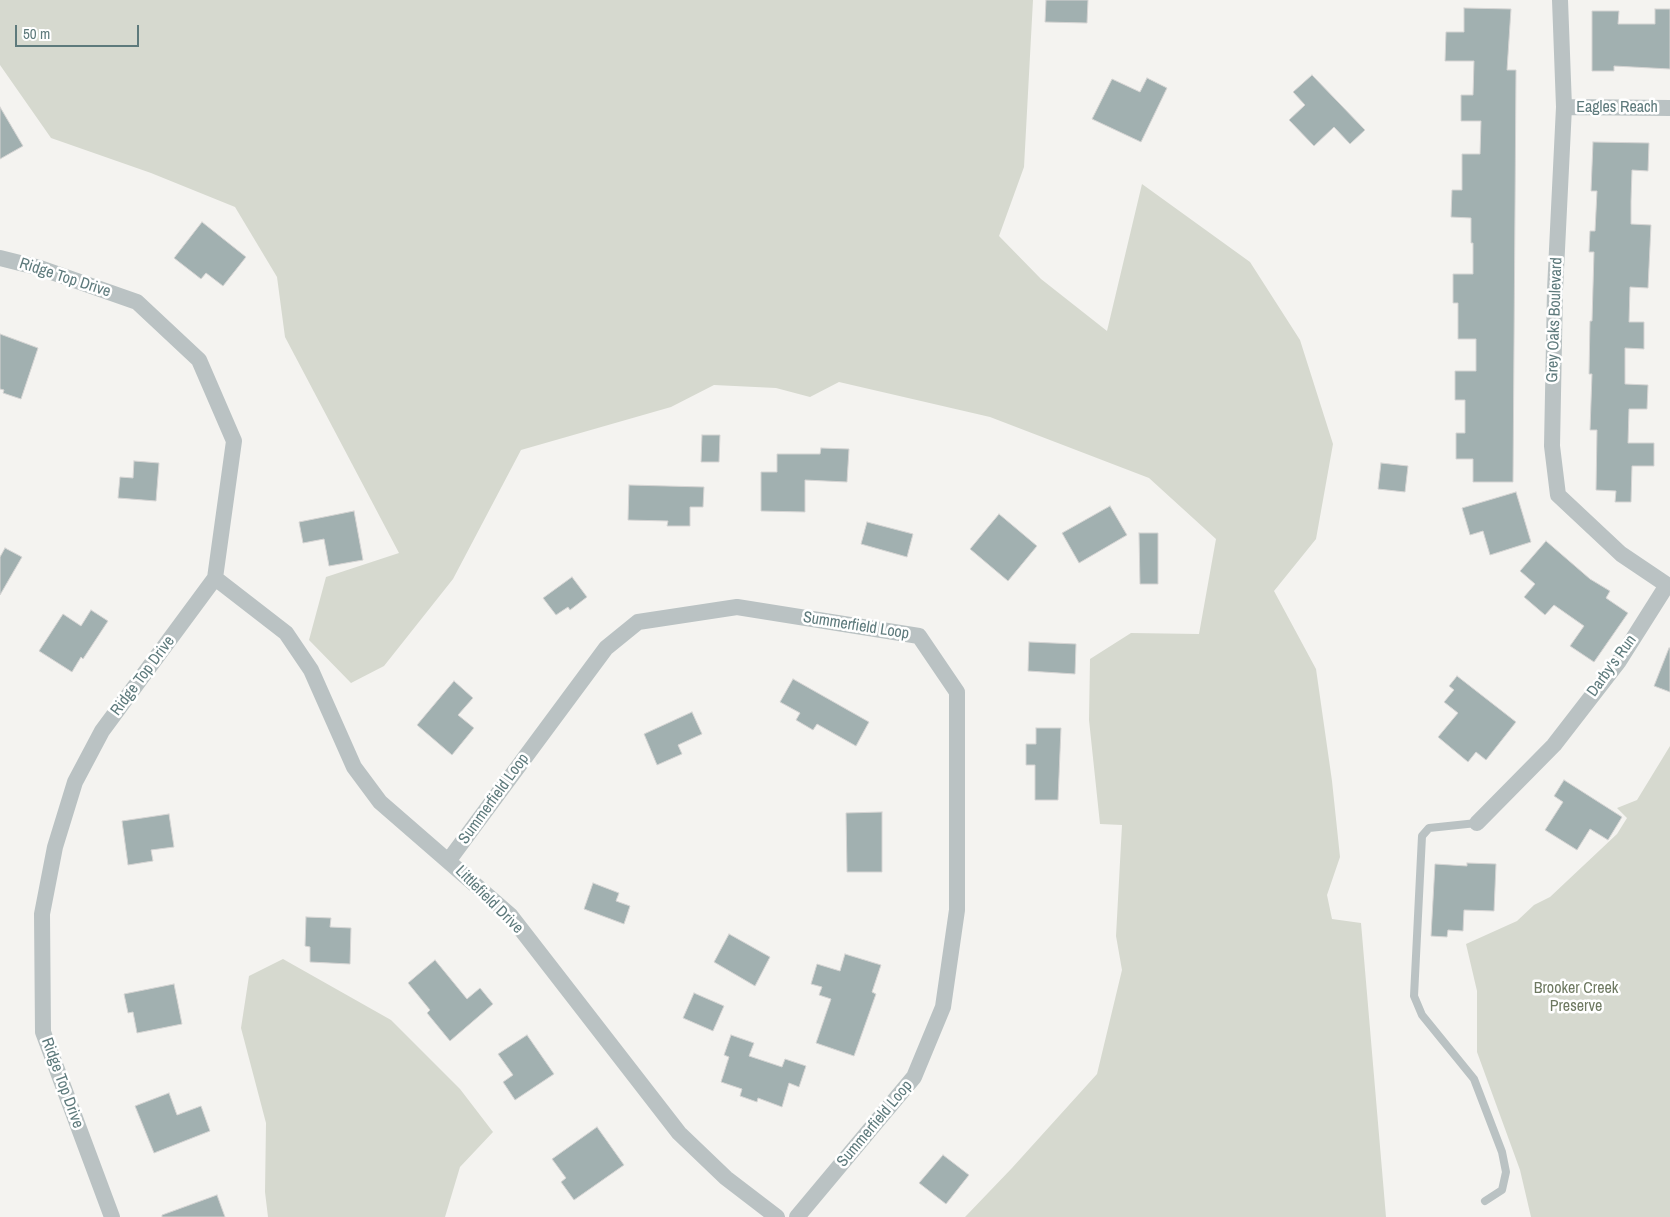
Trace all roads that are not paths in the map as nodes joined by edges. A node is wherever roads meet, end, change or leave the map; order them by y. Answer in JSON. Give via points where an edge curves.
{"nodes":[{"id":1,"x":1560,"y":0,"type":"edge"},
{"id":2,"x":1564,"y":107,"type":"junction"},
{"id":3,"x":1670,"y":108,"type":"edge"},
{"id":4,"x":0,"y":258,"type":"edge"},
{"id":5,"x":215,"y":578,"type":"junction"},
{"id":6,"x":1669,"y":586,"type":"edge"},
{"id":7,"x":1477,"y":824,"type":"joint"},
{"id":8,"x":449,"y":860,"type":"junction"},
{"id":9,"x":1485,"y":1200,"type":"dead end"},
{"id":10,"x":112,"y":1217,"type":"edge"},
{"id":11,"x":777,"y":1217,"type":"edge"},
{"id":12,"x":798,"y":1217,"type":"edge"}],
"edges":[{"from":1,"to":2,"type":"street","name":"Grey Oaks Boulevard"},
{"from":2,"to":3,"type":"street","name":"Eagles Reach"},
{"from":2,"to":6,"type":"street","name":"Grey Oaks Boulevard","via":[[1552,436],[1558,495],[1621,554]]},
{"from":4,"to":5,"type":"street","name":"Ridge Top Drive","via":[[40,268],[137,302],[199,360],[234,441]]},
{"from":5,"to":8,"type":"street","name":"Littlefield Drive","via":[[286,633],[311,670],[359,774],[380,802]]},
{"from":5,"to":10,"type":"street","name":"Ridge Top Drive","via":[[102,731],[75,782],[42,914],[43,1032]]},
{"from":6,"to":7,"type":"street","name":"Darby's Run","via":[[1619,661],[1554,745]]},
{"from":7,"to":9,"type":"lane","via":[[1429,828],[1422,836],[1414,996],[1422,1015],[1474,1079],[1502,1152],[1506,1172],[1502,1190]]},
{"from":8,"to":11,"type":"street","name":"Littlefield Drive","via":[[510,915],[679,1134],[726,1178]]},
{"from":8,"to":12,"type":"street","name":"Summerfield Loop","via":[[606,648],[638,622],[737,607],[919,636],[957,692],[957,910],[943,1007],[914,1077]]}]}
